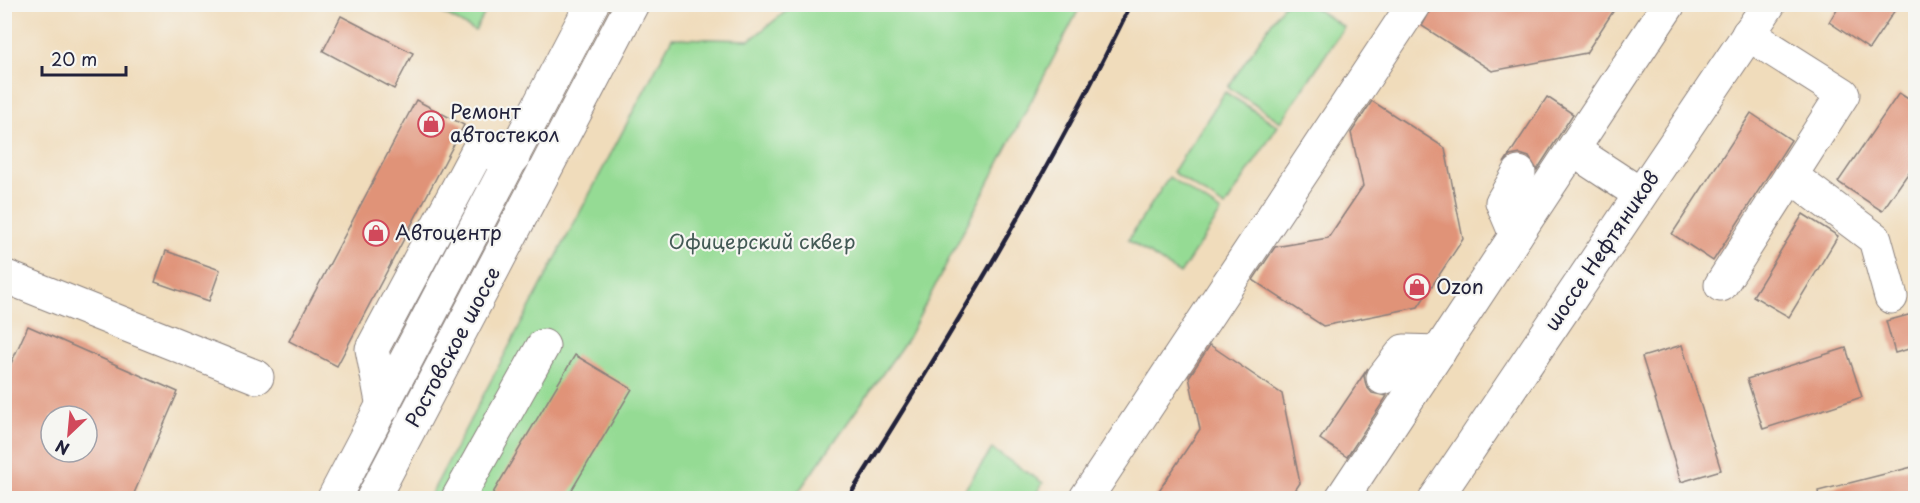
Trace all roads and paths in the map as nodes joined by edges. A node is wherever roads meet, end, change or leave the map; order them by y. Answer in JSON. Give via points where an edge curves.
{"nodes":[{"id":1,"x":592,"y":4,"type":"edge"},
{"id":2,"x":632,"y":4,"type":"edge"},
{"id":3,"x":1414,"y":4,"type":"edge"},
{"id":4,"x":1669,"y":4,"type":"edge"},
{"id":5,"x":1769,"y":4,"type":"edge"},
{"id":6,"x":1748,"y":34,"type":"junction"},
{"id":7,"x":1573,"y":150,"type":"junction"},
{"id":8,"x":1519,"y":173,"type":"dead end"},
{"id":9,"x":1791,"y":176,"type":"junction"},
{"id":10,"x":1641,"y":194,"type":"junction"},
{"id":11,"x":1516,"y":235,"type":"junction"},
{"id":12,"x":4,"y":276,"type":"edge"},
{"id":13,"x":1721,"y":285,"type":"dead end"},
{"id":14,"x":1891,"y":297,"type":"dead end"},
{"id":15,"x":543,"y":346,"type":"dead end"},
{"id":16,"x":1439,"y":352,"type":"junction"},
{"id":17,"x":257,"y":377,"type":"dead end"},
{"id":18,"x":1383,"y":378,"type":"dead end"},
{"id":19,"x":334,"y":498,"type":"edge"},
{"id":20,"x":373,"y":498,"type":"edge"},
{"id":21,"x":458,"y":498,"type":"edge"},
{"id":22,"x":1086,"y":498,"type":"edge"},
{"id":23,"x":1342,"y":498,"type":"edge"},
{"id":24,"x":1436,"y":498,"type":"edge"}],
"edges":[{"from":1,"to":19,"type":"main road","name":"Ростовское шоссе"},
{"from":2,"to":20,"type":"main road","name":"Ростовское шоссе"},
{"from":3,"to":22,"type":"main road"},
{"from":4,"to":7,"type":"main road"},
{"from":5,"to":6,"type":"main road","name":"шоссе Нефтяников"},
{"from":6,"to":9,"type":"main road","via":[[1843,94]]},
{"from":6,"to":10,"type":"main road","name":"шоссе Нефтяников"},
{"from":7,"to":10,"type":"main road"},
{"from":7,"to":11,"type":"main road"},
{"from":8,"to":11,"type":"main road","via":[[1502,202]]},
{"from":9,"to":13,"type":"main road"},
{"from":9,"to":14,"type":"main road","via":[[1875,239]]},
{"from":10,"to":24,"type":"main road","name":"шоссе Нефтяников"},
{"from":11,"to":16,"type":"main road"},
{"from":12,"to":17,"type":"main road"},
{"from":15,"to":21,"type":"main road"},
{"from":16,"to":18,"type":"main road","via":[[1404,351]]},
{"from":16,"to":23,"type":"main road"}]}
